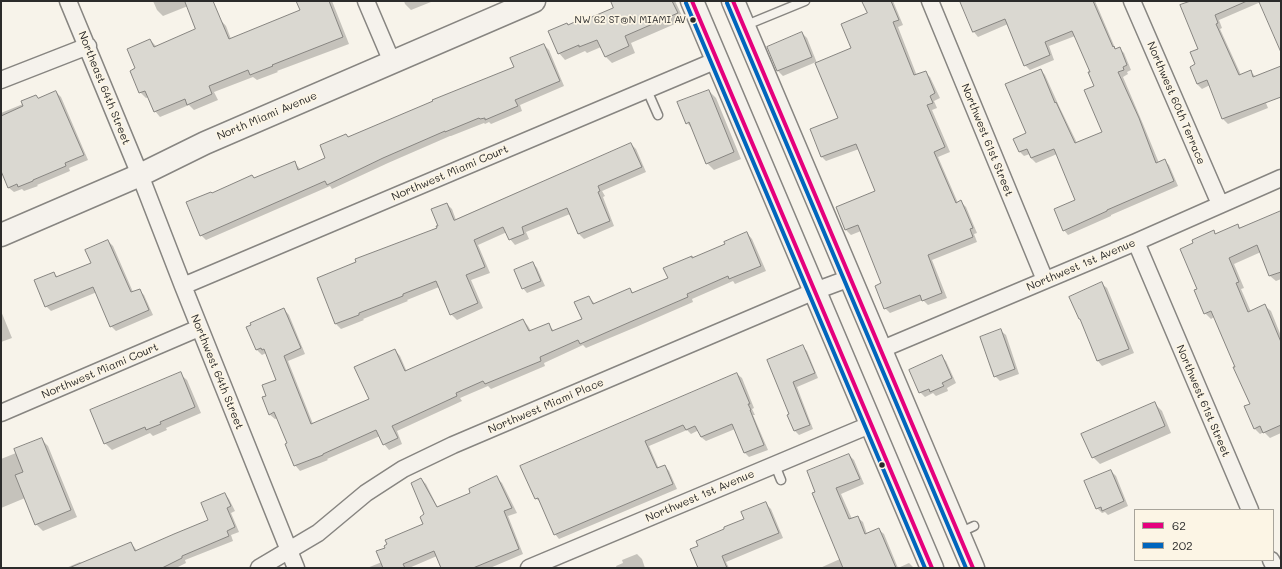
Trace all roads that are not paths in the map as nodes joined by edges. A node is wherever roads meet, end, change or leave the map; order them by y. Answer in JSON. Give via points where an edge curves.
{"nodes":[{"id":1,"x":68,"y":1,"type":"edge"},
{"id":2,"x":366,"y":1,"type":"edge"},
{"id":3,"x":534,"y":1,"type":"edge"},
{"id":4,"x":692,"y":1,"type":"edge"},
{"id":5,"x":733,"y":1,"type":"edge"},
{"id":6,"x":805,"y":1,"type":"edge"},
{"id":7,"x":930,"y":1,"type":"edge"},
{"id":8,"x":1132,"y":1,"type":"edge"},
{"id":9,"x":744,"y":26,"type":"junction"},
{"id":10,"x":88,"y":46,"type":"junction"},
{"id":11,"x":717,"y":60,"type":"junction"},
{"id":12,"x":392,"y":62,"type":"junction"},
{"id":13,"x":1,"y":80,"type":"edge"},
{"id":14,"x":647,"y":90,"type":"junction"},
{"id":15,"x":658,"y":115,"type":"dead end"},
{"id":16,"x":140,"y":175,"type":"junction"},
{"id":17,"x":1281,"y":178,"type":"edge"},
{"id":18,"x":1220,"y":204,"type":"junction"},
{"id":19,"x":1,"y":235,"type":"edge"},
{"id":20,"x":1136,"y":242,"type":"junction"},
{"id":21,"x":850,"y":278,"type":"junction"},
{"id":22,"x":1045,"y":280,"type":"junction"},
{"id":23,"x":183,"y":286,"type":"junction"},
{"id":24,"x":815,"y":292,"type":"junction"},
{"id":25,"x":200,"y":328,"type":"junction"},
{"id":26,"x":880,"y":350,"type":"junction"},
{"id":27,"x":1,"y":413,"type":"edge"},
{"id":28,"x":872,"y":424,"type":"junction"},
{"id":29,"x":775,"y":465,"type":"junction"},
{"id":30,"x":781,"y":480,"type":"dead end"},
{"id":31,"x":1250,"y":509,"type":"edge"},
{"id":32,"x":288,"y":551,"type":"junction"},
{"id":33,"x":259,"y":568,"type":"edge"},
{"id":34,"x":296,"y":568,"type":"edge"},
{"id":35,"x":529,"y":568,"type":"edge"},
{"id":36,"x":932,"y":568,"type":"edge"},
{"id":37,"x":973,"y":568,"type":"edge"}],
"edges":[{"from":1,"to":10,"type":"street","name":"Northeast 64th Street"},
{"from":2,"to":12,"type":"street"},
{"from":3,"to":12,"type":"main road","name":"North Miami Avenue"},
{"from":4,"to":11,"type":"main road"},
{"from":5,"to":9,"type":"main road"},
{"from":6,"to":9,"type":"lane"},
{"from":7,"to":22,"type":"street","name":"Northwest 61st Street"},
{"from":8,"to":18,"type":"street","name":"Northwest 60th Terrace"},
{"from":9,"to":21,"type":"main road"},
{"from":10,"to":13,"type":"street"},
{"from":10,"to":16,"type":"street","name":"Northeast 64th Street"},
{"from":11,"to":14,"type":"street","name":"Northwest Miami Court"},
{"from":11,"to":24,"type":"main road"},
{"from":12,"to":16,"type":"main road","name":"North Miami Avenue","via":[[205,143]]},
{"from":14,"to":15,"type":"lane"},
{"from":14,"to":23,"type":"street","name":"Northwest Miami Court"},
{"from":16,"to":19,"type":"main road","name":"North Miami Avenue"},
{"from":16,"to":23,"type":"street","name":"Northwest 64th Street"},
{"from":17,"to":18,"type":"street","name":"Northwest 1st Avenue"},
{"from":18,"to":20,"type":"street","name":"Northwest 1st Avenue"},
{"from":20,"to":22,"type":"street","name":"Northwest 1st Avenue"},
{"from":20,"to":31,"type":"street","name":"Northwest 61st Street"},
{"from":21,"to":24,"type":"street","name":"Northwest Miami Place"},
{"from":21,"to":26,"type":"main road"},
{"from":22,"to":26,"type":"street","name":"Northwest 1st Avenue"},
{"from":23,"to":25,"type":"street","name":"Northwest 64th Street"},
{"from":24,"to":28,"type":"main road"},
{"from":24,"to":32,"type":"street","name":"Northwest Miami Place","via":[[403,469],[366,493],[318,533]]},
{"from":25,"to":27,"type":"street","name":"Northwest Miami Court"},
{"from":25,"to":32,"type":"street","name":"Northwest 64th Street"},
{"from":26,"to":37,"type":"main road","via":[[966,530]]},
{"from":28,"to":29,"type":"street","name":"Northwest 1st Avenue"},
{"from":28,"to":36,"type":"main road"},
{"from":29,"to":30,"type":"lane"},
{"from":29,"to":35,"type":"street","name":"Northwest 1st Avenue"},
{"from":32,"to":33,"type":"street","name":"Northwest Miami Place"},
{"from":32,"to":34,"type":"street","name":"Northwest 64th Street"}]}
